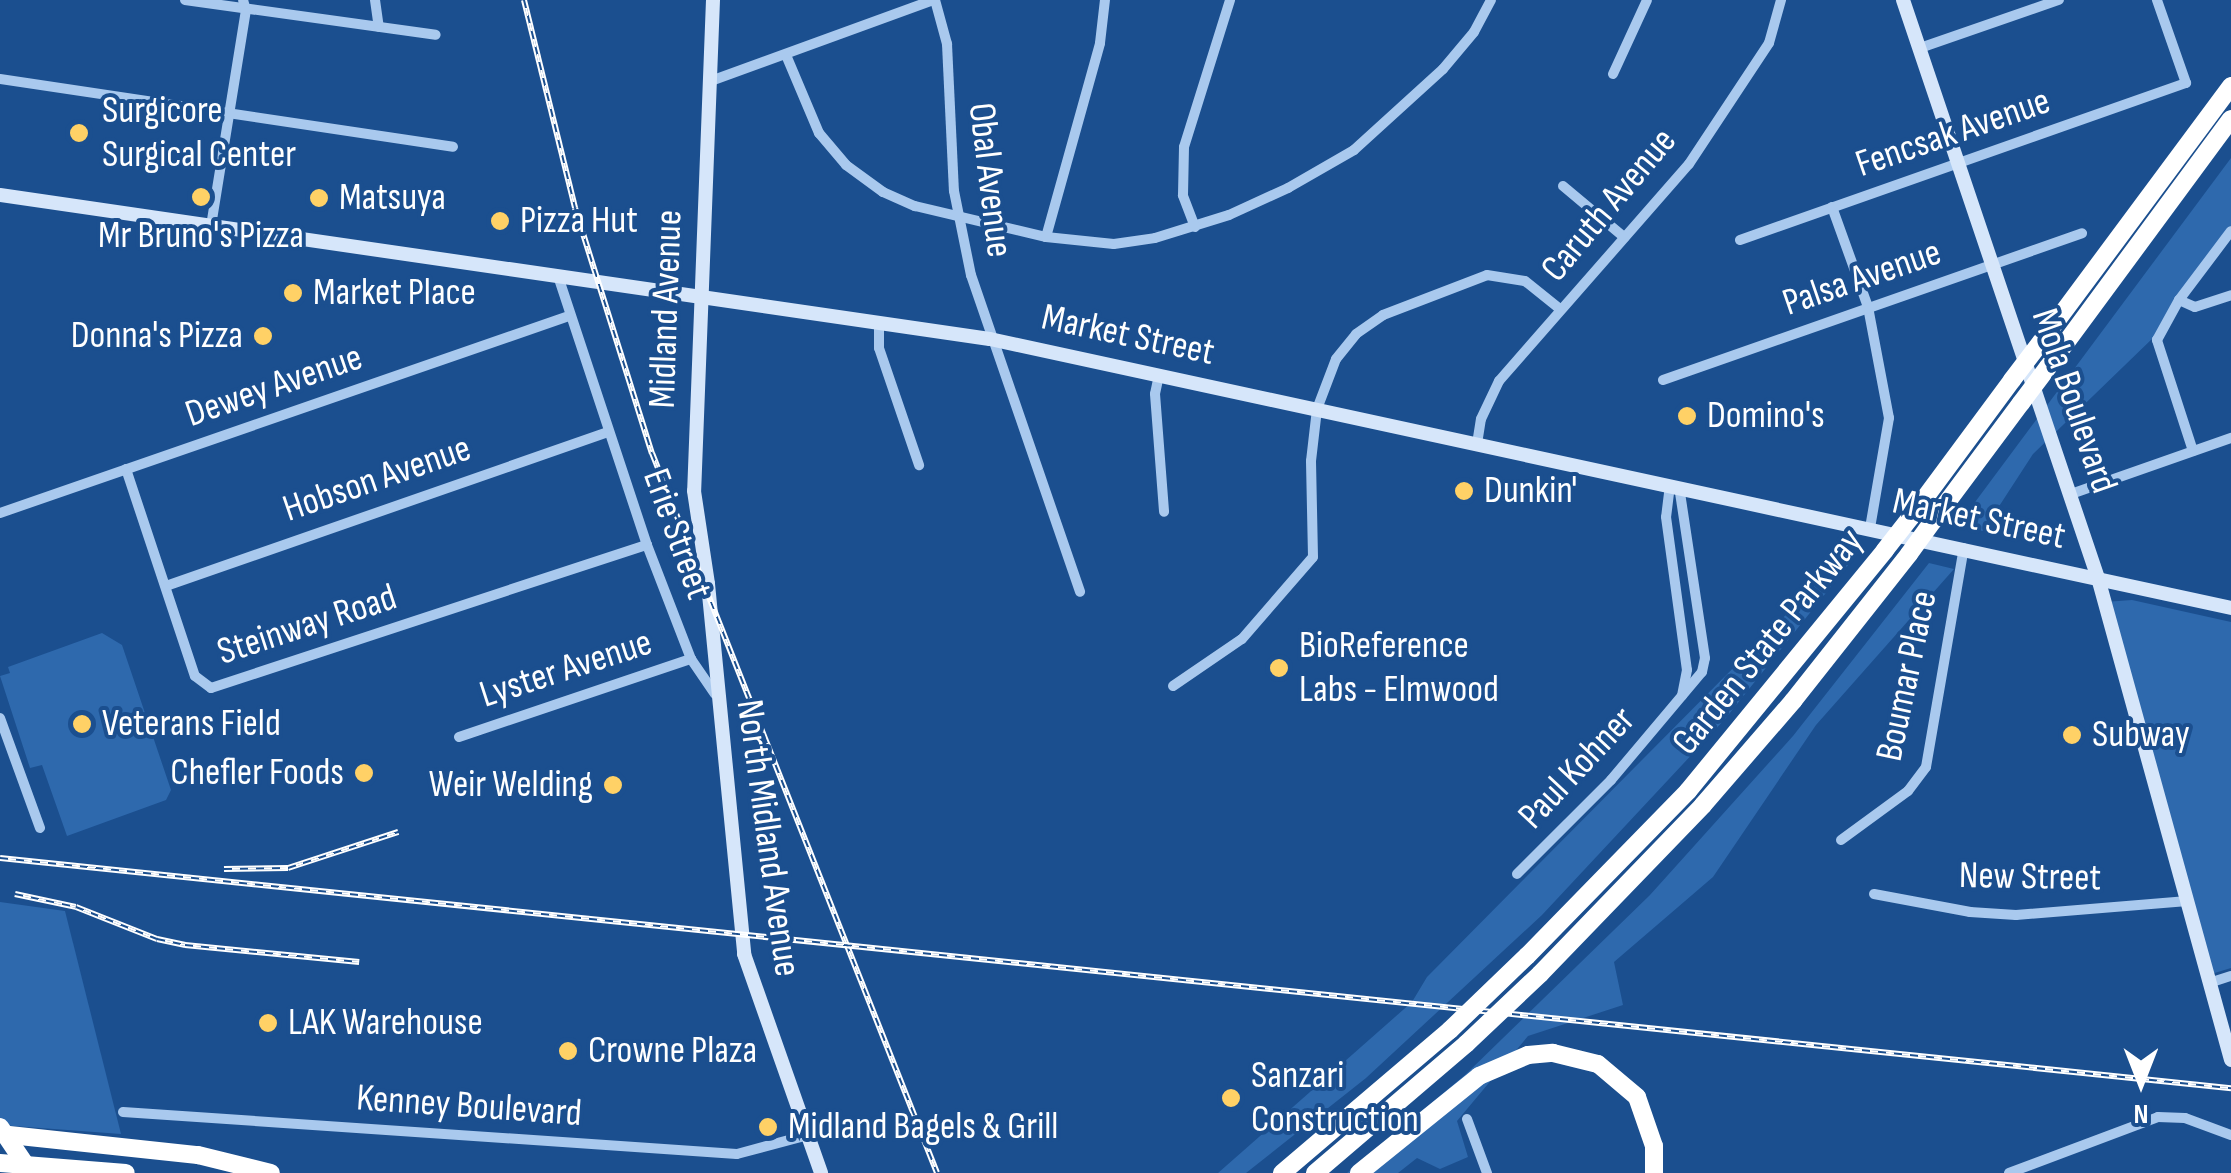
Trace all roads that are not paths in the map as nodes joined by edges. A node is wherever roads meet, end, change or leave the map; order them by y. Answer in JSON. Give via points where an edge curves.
{"nodes":[{"id":1,"x":185,"y":0,"type":"edge"},
{"id":2,"x":376,"y":0,"type":"edge"},
{"id":3,"x":713,"y":0,"type":"edge"},
{"id":4,"x":934,"y":0,"type":"edge"},
{"id":5,"x":1105,"y":0,"type":"edge"},
{"id":6,"x":1230,"y":0,"type":"edge"},
{"id":7,"x":1491,"y":0,"type":"edge"},
{"id":8,"x":1647,"y":0,"type":"edge"},
{"id":9,"x":1781,"y":0,"type":"edge"},
{"id":10,"x":1903,"y":0,"type":"edge"},
{"id":11,"x":2058,"y":0,"type":"edge"},
{"id":12,"x":2157,"y":0,"type":"edge"},
{"id":13,"x":245,"y":6,"type":"edge"},
{"id":14,"x":380,"y":27,"type":"junction"},
{"id":15,"x":436,"y":35,"type":"dead end"},
{"id":16,"x":1920,"y":48,"type":"junction"},
{"id":17,"x":786,"y":55,"type":"junction"},
{"id":18,"x":1613,"y":74,"type":"dead end"},
{"id":19,"x":0,"y":80,"type":"edge"},
{"id":20,"x":707,"y":82,"type":"junction"},
{"id":21,"x":2231,"y":86,"type":"edge"},
{"id":22,"x":228,"y":114,"type":"junction"},
{"id":23,"x":2231,"y":119,"type":"edge"},
{"id":24,"x":454,"y":147,"type":"dead end"},
{"id":25,"x":1958,"y":162,"type":"junction"},
{"id":26,"x":1562,"y":186,"type":"dead end"},
{"id":27,"x":0,"y":195,"type":"edge"},
{"id":28,"x":1832,"y":207,"type":"junction"},
{"id":29,"x":958,"y":216,"type":"junction"},
{"id":30,"x":211,"y":226,"type":"junction"},
{"id":31,"x":1195,"y":227,"type":"junction"},
{"id":32,"x":2231,"y":230,"type":"edge"},
{"id":33,"x":2082,"y":233,"type":"dead end"},
{"id":34,"x":1046,"y":237,"type":"junction"},
{"id":35,"x":1624,"y":237,"type":"junction"},
{"id":36,"x":1740,"y":240,"type":"dead end"},
{"id":37,"x":1994,"y":264,"type":"junction"},
{"id":38,"x":558,"y":276,"type":"junction"},
{"id":39,"x":2231,"y":294,"type":"edge"},
{"id":40,"x":700,"y":296,"type":"junction"},
{"id":41,"x":2179,"y":300,"type":"junction"},
{"id":42,"x":1868,"y":308,"type":"junction"},
{"id":43,"x":1560,"y":309,"type":"junction"},
{"id":44,"x":569,"y":316,"type":"junction"},
{"id":45,"x":879,"y":323,"type":"junction"},
{"id":46,"x":990,"y":340,"type":"junction"},
{"id":47,"x":1158,"y":374,"type":"junction"},
{"id":48,"x":1663,"y":380,"type":"dead end"},
{"id":49,"x":1318,"y":409,"type":"junction"},
{"id":50,"x":608,"y":432,"type":"junction"},
{"id":51,"x":2231,"y":438,"type":"edge"},
{"id":52,"x":1477,"y":444,"type":"junction"},
{"id":53,"x":2193,"y":451,"type":"junction"},
{"id":54,"x":919,"y":465,"type":"dead end"},
{"id":55,"x":126,"y":469,"type":"junction"},
{"id":56,"x":1675,"y":486,"type":"junction"},
{"id":57,"x":2072,"y":494,"type":"junction"},
{"id":58,"x":1164,"y":512,"type":"dead end"},
{"id":59,"x":0,"y":513,"type":"edge"},
{"id":60,"x":1870,"y":528,"type":"junction"},
{"id":61,"x":648,"y":545,"type":"junction"},
{"id":62,"x":1964,"y":548,"type":"junction"},
{"id":63,"x":2098,"y":578,"type":"junction"},
{"id":64,"x":166,"y":586,"type":"junction"},
{"id":65,"x":1080,"y":592,"type":"dead end"},
{"id":66,"x":2231,"y":608,"type":"edge"},
{"id":67,"x":710,"y":620,"type":"joint"},
{"id":68,"x":692,"y":659,"type":"junction"},
{"id":69,"x":1173,"y":686,"type":"dead end"},
{"id":70,"x":715,"y":694,"type":"junction"},
{"id":71,"x":1680,"y":702,"type":"junction"},
{"id":72,"x":0,"y":718,"type":"edge"},
{"id":73,"x":2,"y":733,"type":"edge"},
{"id":74,"x":459,"y":737,"type":"dead end"},
{"id":75,"x":40,"y":828,"type":"dead end"},
{"id":76,"x":1841,"y":840,"type":"dead end"},
{"id":77,"x":1517,"y":874,"type":"dead end"},
{"id":78,"x":1874,"y":894,"type":"dead end"},
{"id":79,"x":2187,"y":901,"type":"junction"},
{"id":80,"x":2231,"y":976,"type":"edge"},
{"id":81,"x":2209,"y":982,"type":"junction"},
{"id":82,"x":2227,"y":1032,"type":"edge"},
{"id":83,"x":2231,"y":1060,"type":"edge"},
{"id":84,"x":123,"y":1112,"type":"dead end"},
{"id":85,"x":1466,"y":1119,"type":"dead end"},
{"id":86,"x":0,"y":1127,"type":"edge"},
{"id":87,"x":0,"y":1134,"type":"edge"},
{"id":88,"x":808,"y":1135,"type":"junction"},
{"id":89,"x":2231,"y":1135,"type":"edge"},
{"id":90,"x":0,"y":1144,"type":"edge"},
{"id":91,"x":0,"y":1163,"type":"edge"},
{"id":92,"x":19,"y":1173,"type":"edge"},
{"id":93,"x":32,"y":1173,"type":"edge"},
{"id":94,"x":126,"y":1173,"type":"edge"},
{"id":95,"x":271,"y":1173,"type":"edge"},
{"id":96,"x":821,"y":1173,"type":"edge"},
{"id":97,"x":1282,"y":1173,"type":"edge"},
{"id":98,"x":1315,"y":1173,"type":"edge"},
{"id":99,"x":1358,"y":1173,"type":"edge"},
{"id":100,"x":1486,"y":1173,"type":"edge"},
{"id":101,"x":1654,"y":1173,"type":"edge"},
{"id":102,"x":2008,"y":1173,"type":"edge"}],
"edges":[{"from":1,"to":13,"type":"street"},
{"from":2,"to":14,"type":"street"},
{"from":3,"to":20,"type":"street","name":"Midland Avenue"},
{"from":4,"to":17,"type":"street"},
{"from":4,"to":29,"type":"street","name":"Obal Avenue","via":[[947,44]]},
{"from":5,"to":34,"type":"street","via":[[1100,43]]},
{"from":6,"to":31,"type":"street","via":[[1184,146],[1183,195]]},
{"from":7,"to":31,"type":"street","via":[[1443,70],[1354,150],[1288,188]]},
{"from":8,"to":18,"type":"street"},
{"from":9,"to":35,"type":"street","name":"Caruth Avenue","via":[[1770,42],[1688,164]]},
{"from":10,"to":16,"type":"street","name":"Mola Boulevard"},
{"from":11,"to":16,"type":"street"},
{"from":12,"to":25,"type":"street","name":"Fencsak Avenue","via":[[2186,84]]},
{"from":13,"to":14,"type":"street"},
{"from":13,"to":22,"type":"street"},
{"from":14,"to":15,"type":"street"},
{"from":16,"to":25,"type":"street","name":"Mola Boulevard"},
{"from":17,"to":20,"type":"street"},
{"from":17,"to":29,"type":"street","via":[[809,116],[846,165],[900,200]]},
{"from":19,"to":22,"type":"street"},
{"from":20,"to":40,"type":"street","name":"Midland Avenue"},
{"from":21,"to":97,"type":"highway","name":"Garden State Parkway","bridge":true,"via":[[1886,550],[1688,791],[1450,1030]]},
{"from":22,"to":24,"type":"street"},
{"from":22,"to":30,"type":"street"},
{"from":23,"to":98,"type":"highway","name":"Garden State Parkway","bridge":true,"via":[[1908,554],[1714,792],[1540,974]]},
{"from":25,"to":28,"type":"street","name":"Fencsak Avenue"},
{"from":25,"to":37,"type":"street","name":"Mola Boulevard"},
{"from":26,"to":35,"type":"street"},
{"from":27,"to":30,"type":"street","name":"Market Street"},
{"from":28,"to":36,"type":"street","name":"Fencsak Avenue"},
{"from":28,"to":42,"type":"street"},
{"from":29,"to":34,"type":"street"},
{"from":29,"to":46,"type":"street","name":"Obal Avenue"},
{"from":30,"to":38,"type":"street","name":"Market Street"},
{"from":31,"to":34,"type":"street","via":[[1114,244]]},
{"from":32,"to":41,"type":"street"},
{"from":33,"to":37,"type":"street","name":"Palsa Avenue"},
{"from":35,"to":43,"type":"street","name":"Caruth Avenue"},
{"from":37,"to":42,"type":"street","name":"Palsa Avenue"},
{"from":37,"to":57,"type":"street","name":"Mola Boulevard"},
{"from":38,"to":40,"type":"street","name":"Market Street"},
{"from":38,"to":44,"type":"street","name":"Erie Street"},
{"from":39,"to":41,"type":"street","via":[[2196,307]]},
{"from":40,"to":45,"type":"street","name":"Market Street"},
{"from":40,"to":67,"type":"street","name":"Midland Avenue","via":[[692,463]]},
{"from":41,"to":53,"type":"street","via":[[2160,331],[2158,351]]},
{"from":42,"to":48,"type":"street","name":"Palsa Avenue"},
{"from":42,"to":60,"type":"street","via":[[1888,418]]},
{"from":43,"to":49,"type":"street","via":[[1525,280],[1499,274],[1383,315],[1344,346]]},
{"from":43,"to":52,"type":"street","name":"Caruth Avenue","via":[[1498,381]]},
{"from":44,"to":50,"type":"street","name":"Erie Street"},
{"from":44,"to":55,"type":"street","name":"Dewey Avenue"},
{"from":45,"to":46,"type":"street","name":"Market Street"},
{"from":45,"to":54,"type":"street","via":[[879,348]]},
{"from":46,"to":47,"type":"street","name":"Market Street"},
{"from":46,"to":65,"type":"street","name":"Obal Avenue"},
{"from":47,"to":49,"type":"street","name":"Market Street"},
{"from":47,"to":58,"type":"street"},
{"from":49,"to":52,"type":"street","name":"Market Street"},
{"from":49,"to":69,"type":"street","via":[[1311,461],[1313,557],[1242,639]]},
{"from":50,"to":61,"type":"street","name":"Erie Street"},
{"from":50,"to":64,"type":"street","name":"Hobson Avenue"},
{"from":51,"to":53,"type":"street"},
{"from":52,"to":56,"type":"street","name":"Market Street"},
{"from":53,"to":57,"type":"street"},
{"from":55,"to":59,"type":"street","name":"Dewey Avenue"},
{"from":55,"to":64,"type":"street","name":"Steinway Road"},
{"from":56,"to":60,"type":"street","name":"Market Street"},
{"from":56,"to":71,"type":"street","name":"Paul Kohner","via":[[1666,517],[1686,670]]},
{"from":56,"to":71,"type":"street","name":"Paul Kohner","via":[[1705,658],[1696,684]]},
{"from":57,"to":63,"type":"street","name":"Mola Boulevard"},
{"from":60,"to":62,"type":"street","name":"Market Street"},
{"from":61,"to":64,"type":"street","name":"Steinway Road","via":[[218,688],[195,676]]},
{"from":61,"to":68,"type":"street","name":"Erie Street"},
{"from":62,"to":63,"type":"street","name":"Market Street"},
{"from":62,"to":76,"type":"street","name":"Boumar Place","via":[[1926,767],[1908,791]]},
{"from":63,"to":66,"type":"street","name":"Market Street"},
{"from":63,"to":79,"type":"street","name":"Mola Boulevard"},
{"from":67,"to":70,"type":"street","name":"North Midland Avenue"},
{"from":68,"to":70,"type":"street","name":"Erie Street"},
{"from":68,"to":74,"type":"street","name":"Lyster Avenue"},
{"from":70,"to":88,"type":"street","name":"North Midland Avenue","via":[[744,954]]},
{"from":71,"to":77,"type":"street","name":"Paul Kohner"},
{"from":72,"to":73,"type":"street"},
{"from":73,"to":75,"type":"street"},
{"from":78,"to":79,"type":"street","name":"New Street","via":[[2016,915]]},
{"from":79,"to":81,"type":"street","name":"Mola Boulevard"},
{"from":80,"to":81,"type":"street"},
{"from":81,"to":82,"type":"street","name":"Mola Boulevard"},
{"from":82,"to":83,"type":"street","name":"Mola Boulevard"},
{"from":84,"to":88,"type":"street","name":"Kenney Boulevard","via":[[737,1154]]},
{"from":85,"to":100,"type":"street"},
{"from":86,"to":93,"type":"highway","bridge":true},
{"from":87,"to":95,"type":"highway","via":[[198,1156]]},
{"from":88,"to":96,"type":"street","name":"North Midland Avenue"},
{"from":89,"to":102,"type":"street","via":[[2185,1118],[2158,1117]]},
{"from":90,"to":92,"type":"highway"},
{"from":91,"to":94,"type":"highway"},
{"from":99,"to":101,"type":"highway","via":[[1479,1076],[1552,1052],[1598,1064],[1620,1078],[1643,1110]]}]}
